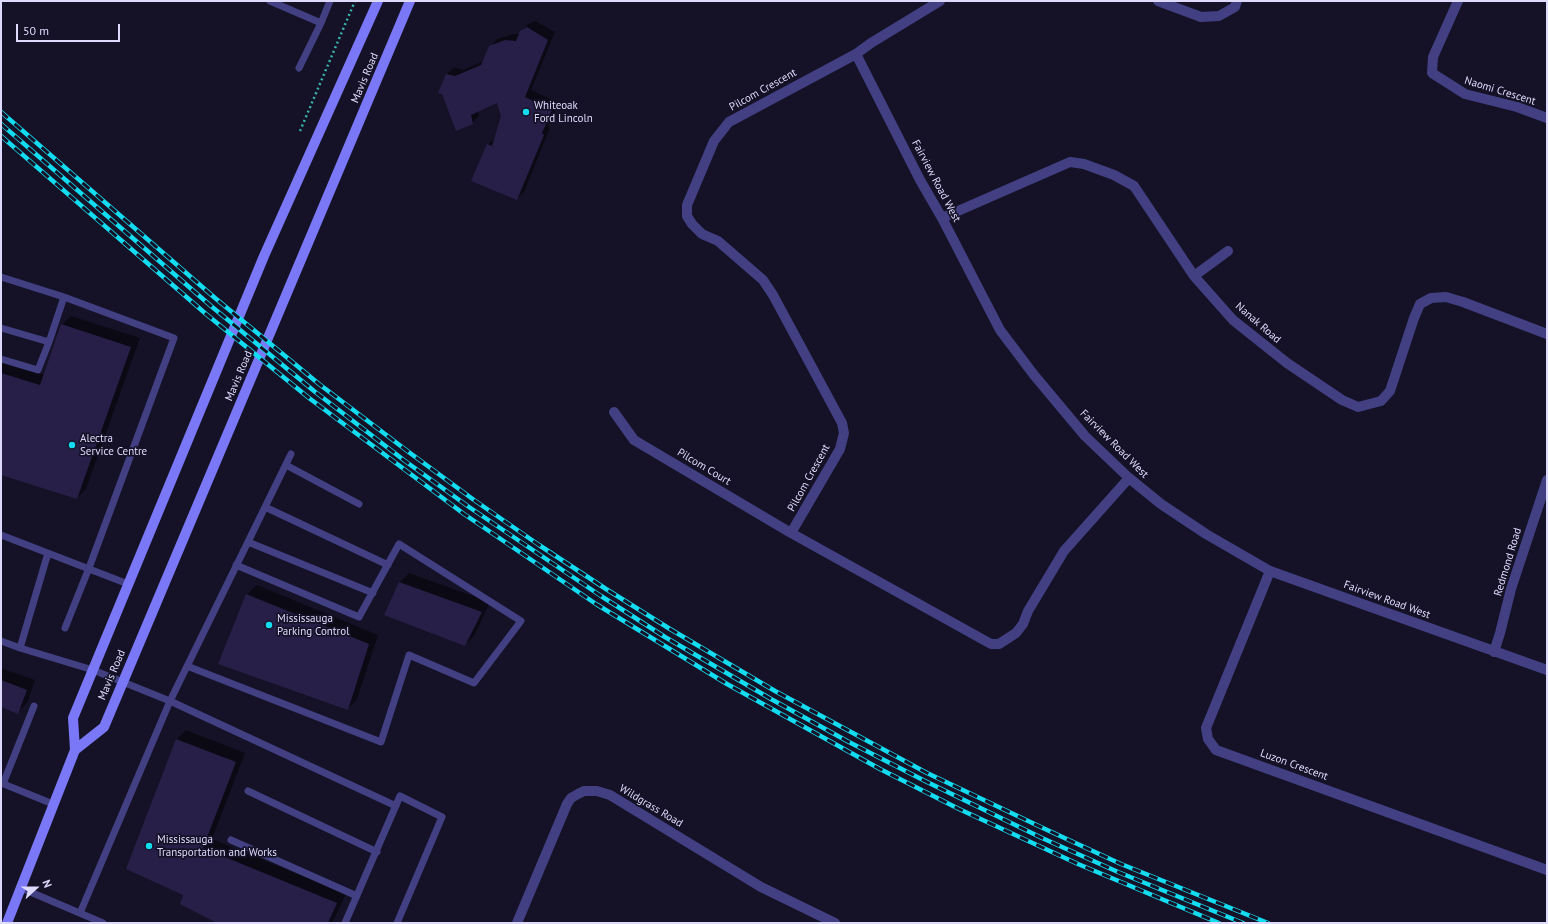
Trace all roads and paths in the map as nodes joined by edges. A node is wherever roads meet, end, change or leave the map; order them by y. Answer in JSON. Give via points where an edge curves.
{"nodes":[{"id":1,"x":270,"y":1,"type":"edge"},
{"id":2,"x":330,"y":1,"type":"edge"},
{"id":3,"x":355,"y":1,"type":"edge"},
{"id":4,"x":378,"y":1,"type":"edge"},
{"id":5,"x":410,"y":1,"type":"edge"},
{"id":6,"x":940,"y":1,"type":"edge"},
{"id":7,"x":1158,"y":1,"type":"edge"},
{"id":8,"x":1237,"y":1,"type":"edge"},
{"id":9,"x":1458,"y":1,"type":"edge"},
{"id":10,"x":321,"y":23,"type":"junction"},
{"id":11,"x":856,"y":54,"type":"junction"},
{"id":12,"x":299,"y":68,"type":"dead end"},
{"id":13,"x":1547,"y":118,"type":"edge"},
{"id":14,"x":300,"y":131,"type":"dead end"},
{"id":15,"x":942,"y":218,"type":"junction"},
{"id":16,"x":1228,"y":251,"type":"dead end"},
{"id":17,"x":1194,"y":276,"type":"junction"},
{"id":18,"x":1,"y":277,"type":"edge"},
{"id":19,"x":64,"y":297,"type":"junction"},
{"id":20,"x":1,"y":328,"type":"edge"},
{"id":21,"x":1547,"y":334,"type":"edge"},
{"id":22,"x":49,"y":342,"type":"junction"},
{"id":23,"x":1,"y":359,"type":"edge"},
{"id":24,"x":614,"y":412,"type":"dead end"},
{"id":25,"x":291,"y":454,"type":"dead end"},
{"id":26,"x":286,"y":465,"type":"junction"},
{"id":27,"x":1129,"y":478,"type":"junction"},
{"id":28,"x":1547,"y":480,"type":"edge"},
{"id":29,"x":359,"y":504,"type":"dead end"},
{"id":30,"x":265,"y":507,"type":"junction"},
{"id":31,"x":791,"y":533,"type":"junction"},
{"id":32,"x":1,"y":535,"type":"edge"},
{"id":33,"x":248,"y":542,"type":"junction"},
{"id":34,"x":48,"y":553,"type":"junction"},
{"id":35,"x":236,"y":565,"type":"junction"},
{"id":36,"x":388,"y":565,"type":"junction"},
{"id":37,"x":89,"y":568,"type":"junction"},
{"id":38,"x":1270,"y":571,"type":"junction"},
{"id":39,"x":128,"y":584,"type":"junction"},
{"id":40,"x":373,"y":592,"type":"junction"},
{"id":41,"x":64,"y":628,"type":"dead end"},
{"id":42,"x":1,"y":641,"type":"edge"},
{"id":43,"x":20,"y":648,"type":"junction"},
{"id":44,"x":1494,"y":652,"type":"junction"},
{"id":45,"x":187,"y":666,"type":"junction"},
{"id":46,"x":93,"y":670,"type":"junction"},
{"id":47,"x":1547,"y":670,"type":"edge"},
{"id":48,"x":123,"y":681,"type":"junction"},
{"id":49,"x":170,"y":700,"type":"junction"},
{"id":50,"x":34,"y":706,"type":"dead end"},
{"id":51,"x":75,"y":750,"type":"junction"},
{"id":52,"x":2,"y":784,"type":"edge"},
{"id":53,"x":248,"y":791,"type":"dead end"},
{"id":54,"x":53,"y":804,"type":"junction"},
{"id":55,"x":396,"y":806,"type":"junction"},
{"id":56,"x":231,"y":840,"type":"dead end"},
{"id":57,"x":377,"y":852,"type":"junction"},
{"id":58,"x":1547,"y":870,"type":"edge"},
{"id":59,"x":21,"y":888,"type":"junction"},
{"id":60,"x":357,"y":896,"type":"junction"},
{"id":61,"x":80,"y":913,"type":"junction"},
{"id":62,"x":100,"y":922,"type":"edge"},
{"id":63,"x":6,"y":923,"type":"edge"},
{"id":64,"x":345,"y":923,"type":"edge"},
{"id":65,"x":397,"y":923,"type":"edge"},
{"id":66,"x":517,"y":923,"type":"edge"},
{"id":67,"x":835,"y":923,"type":"edge"}],
"edges":[{"from":1,"to":10,"type":"lane"},
{"from":2,"to":10,"type":"lane"},
{"from":3,"to":14,"type":"path"},
{"from":4,"to":39,"type":"main road","name":"Mavis Road","via":[[264,256]]},
{"from":5,"to":48,"type":"main road","name":"Mavis Road"},
{"from":6,"to":11,"type":"street","name":"Pilcom Crescent"},
{"from":7,"to":8,"type":"street","via":[[1201,17],[1219,16],[1235,6]]},
{"from":9,"to":13,"type":"street","name":"Naomi Crescent","via":[[1433,57],[1432,73],[1465,94],[1517,107]]},
{"from":10,"to":12,"type":"lane"},
{"from":11,"to":15,"type":"street","name":"Fairview Road West"},
{"from":11,"to":31,"type":"street","name":"Pilcom Crescent","via":[[730,122],[714,140],[687,205],[687,216],[702,234],[718,241],[763,280],[842,423],[844,433],[840,449]]},
{"from":15,"to":17,"type":"street","name":"Nanak Road","via":[[1070,162],[1084,164],[1114,175],[1134,186]]},
{"from":15,"to":27,"type":"street","name":"Fairview Road West","via":[[1000,330],[1085,436]]},
{"from":16,"to":17,"type":"street"},
{"from":17,"to":21,"type":"street","name":"Nanak Road","via":[[1233,320],[1281,358],[1342,400],[1358,407],[1381,401],[1390,391],[1420,304],[1431,298],[1446,297],[1464,302]]},
{"from":18,"to":19,"type":"lane"},
{"from":19,"to":22,"type":"lane"},
{"from":19,"to":37,"type":"lane","via":[[174,338]]},
{"from":20,"to":22,"type":"lane"},
{"from":22,"to":23,"type":"lane","via":[[38,370]]},
{"from":24,"to":31,"type":"street","name":"Pilcom Court","via":[[634,440]]},
{"from":25,"to":26,"type":"lane"},
{"from":26,"to":29,"type":"lane"},
{"from":26,"to":30,"type":"lane"},
{"from":27,"to":31,"type":"street","via":[[1064,551],[1016,633],[999,644],[985,642]]},
{"from":27,"to":38,"type":"street","name":"Fairview Road West","via":[[1161,504],[1206,534]]},
{"from":28,"to":44,"type":"street","name":"Redmond Road","via":[[1511,589]]},
{"from":30,"to":33,"type":"lane"},
{"from":30,"to":36,"type":"lane"},
{"from":32,"to":34,"type":"lane"},
{"from":33,"to":35,"type":"lane"},
{"from":33,"to":40,"type":"lane"},
{"from":34,"to":37,"type":"lane"},
{"from":34,"to":43,"type":"lane"},
{"from":35,"to":40,"type":"lane","via":[[359,617]]},
{"from":35,"to":45,"type":"lane"},
{"from":36,"to":40,"type":"lane"},
{"from":36,"to":45,"type":"lane","via":[[400,544],[522,621],[474,683],[410,655],[381,742]]},
{"from":37,"to":39,"type":"lane"},
{"from":37,"to":41,"type":"lane"},
{"from":38,"to":44,"type":"street","name":"Fairview Road West"},
{"from":38,"to":58,"type":"street","name":"Luzon Crescent","via":[[1206,728],[1208,739],[1216,750]]},
{"from":39,"to":46,"type":"main road","name":"Mavis Road"},
{"from":42,"to":43,"type":"lane"},
{"from":43,"to":46,"type":"lane"},
{"from":44,"to":47,"type":"street","name":"Fairview Road West"},
{"from":45,"to":49,"type":"lane"},
{"from":46,"to":48,"type":"lane"},
{"from":46,"to":51,"type":"main road","name":"Mavis Road","via":[[73,718]]},
{"from":48,"to":49,"type":"lane"},
{"from":48,"to":51,"type":"main road","name":"Mavis Road","via":[[104,727]]},
{"from":49,"to":55,"type":"lane"},
{"from":49,"to":61,"type":"lane"},
{"from":50,"to":52,"type":"lane"},
{"from":51,"to":54,"type":"main road","name":"Mavis Road"},
{"from":52,"to":54,"type":"lane"},
{"from":53,"to":57,"type":"lane"},
{"from":54,"to":59,"type":"main road","name":"Mavis Road"},
{"from":55,"to":57,"type":"lane"},
{"from":55,"to":65,"type":"lane","via":[[400,796],[442,817]]},
{"from":56,"to":60,"type":"lane"},
{"from":57,"to":60,"type":"lane"},
{"from":59,"to":61,"type":"lane"},
{"from":59,"to":63,"type":"main road","name":"Mavis Road"},
{"from":60,"to":64,"type":"lane"},
{"from":61,"to":62,"type":"lane"},
{"from":66,"to":67,"type":"street","name":"Wildgrass Road","via":[[566,804],[584,791],[610,795],[761,886]]}]}
